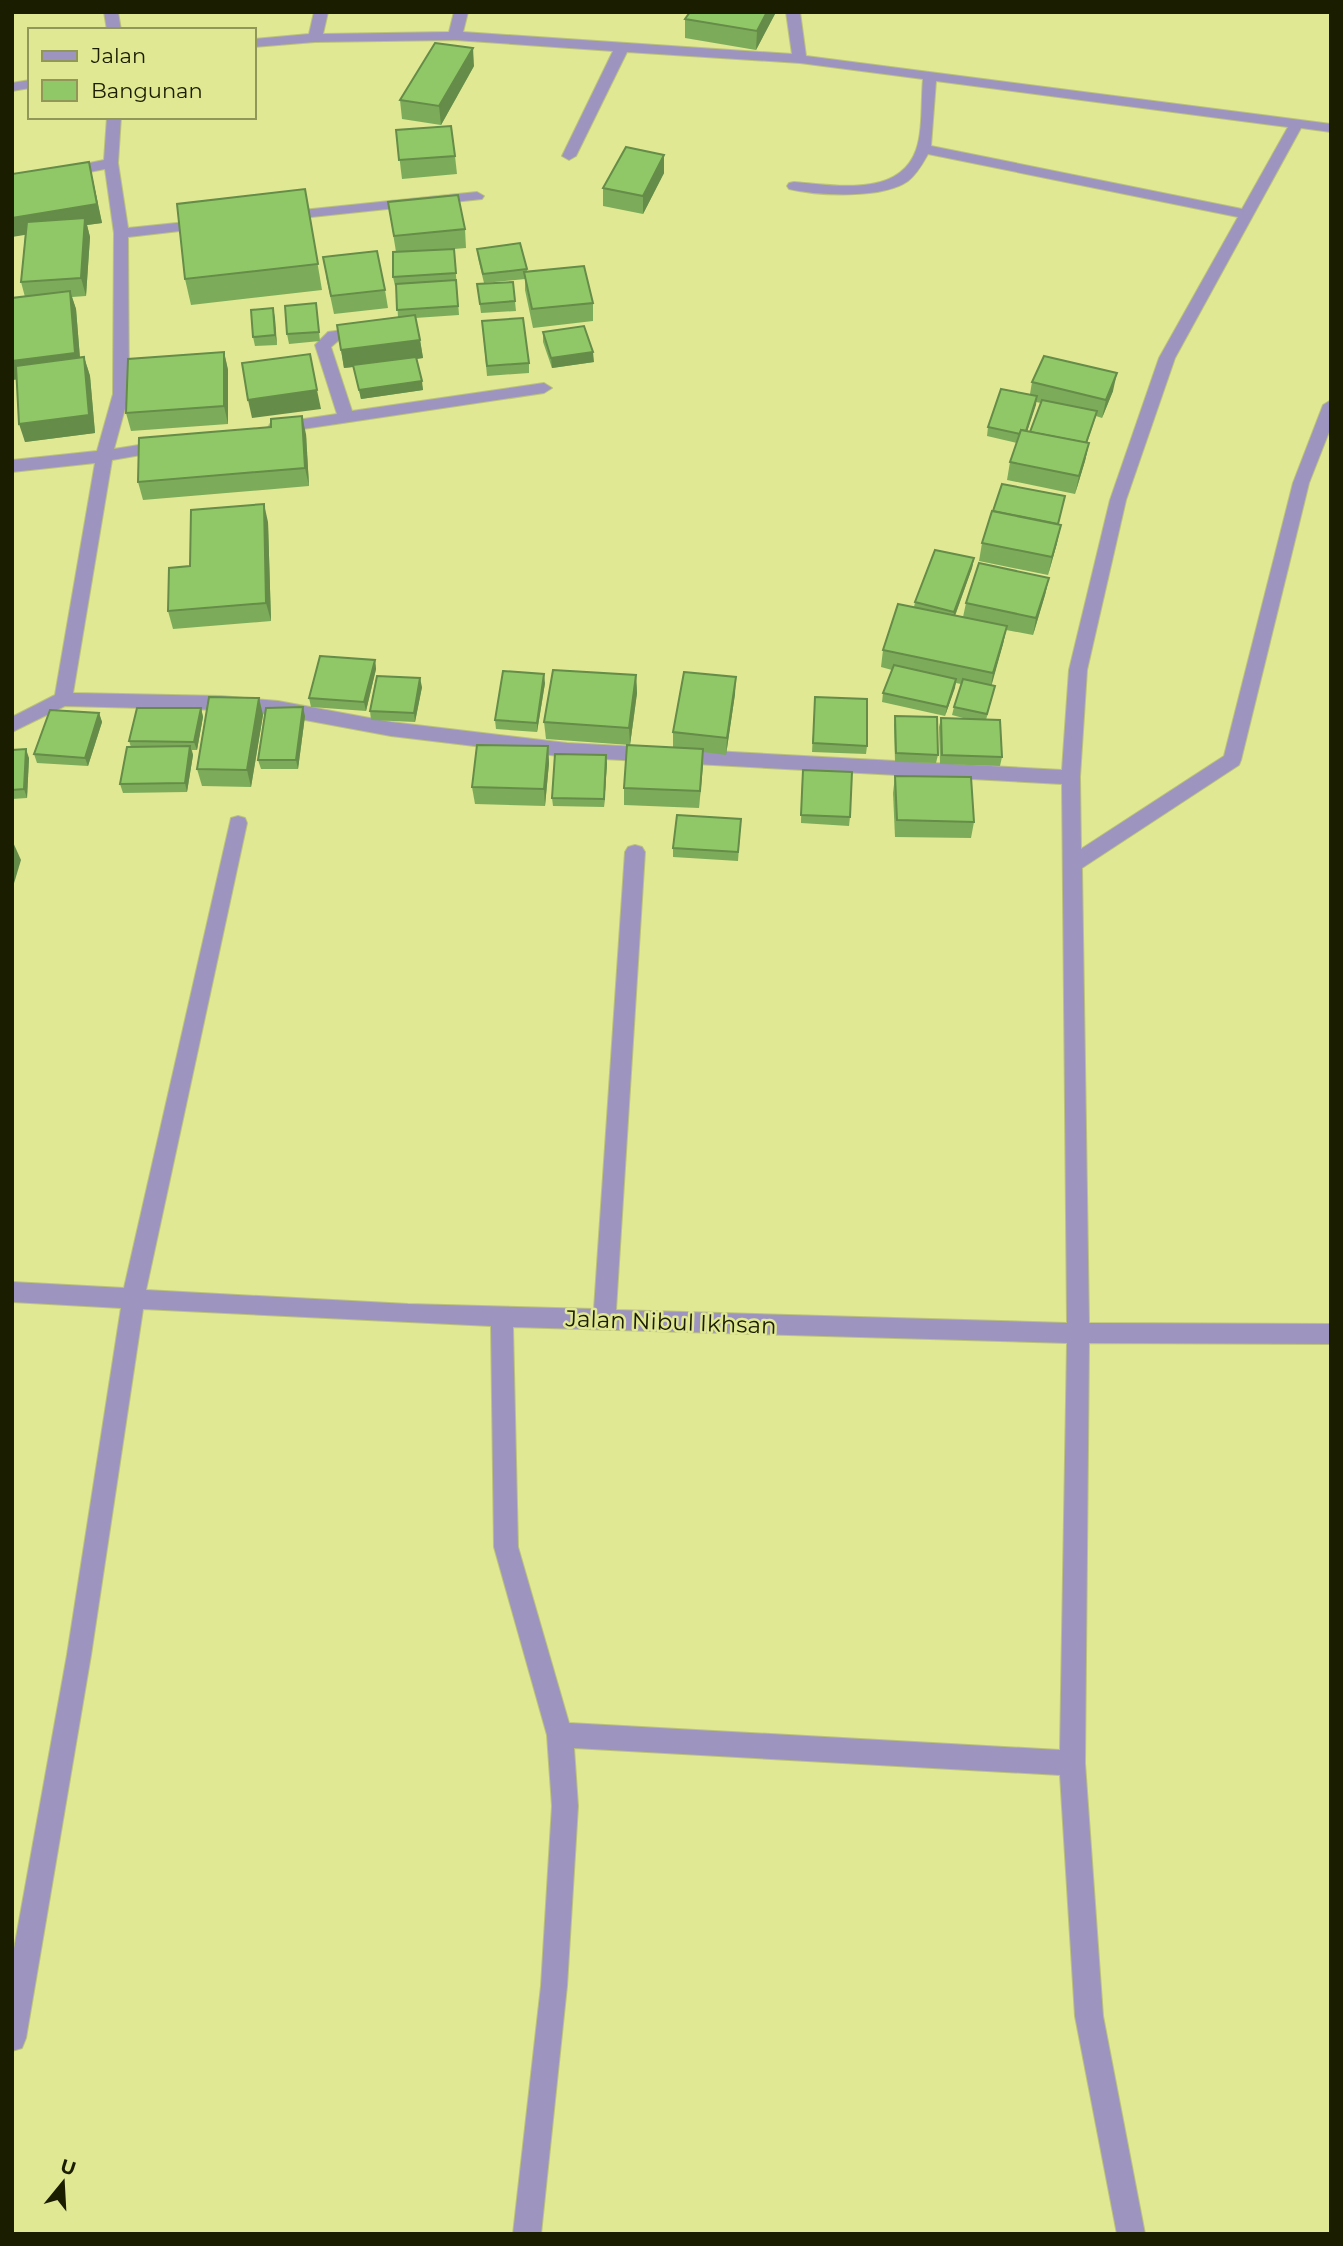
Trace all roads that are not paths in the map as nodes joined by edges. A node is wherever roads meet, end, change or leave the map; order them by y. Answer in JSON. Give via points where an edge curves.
{"nodes":[{"id":1,"x":321,"y":12,"type":"edge"},
{"id":2,"x":461,"y":12,"type":"edge"},
{"id":3,"x":793,"y":12,"type":"edge"},
{"id":4,"x":454,"y":36,"type":"junction"},
{"id":5,"x":315,"y":38,"type":"junction"},
{"id":6,"x":256,"y":43,"type":"edge"},
{"id":7,"x":622,"y":47,"type":"junction"},
{"id":8,"x":800,"y":58,"type":"junction"},
{"id":9,"x":930,"y":75,"type":"junction"},
{"id":10,"x":114,"y":119,"type":"edge"},
{"id":11,"x":1297,"y":124,"type":"junction"},
{"id":12,"x":1331,"y":128,"type":"edge"},
{"id":13,"x":925,"y":149,"type":"junction"},
{"id":14,"x":569,"y":156,"type":"dead end"},
{"id":15,"x":111,"y":163,"type":"junction"},
{"id":16,"x":12,"y":184,"type":"edge"},
{"id":17,"x":794,"y":186,"type":"dead end"},
{"id":18,"x":477,"y":196,"type":"dead end"},
{"id":19,"x":1246,"y":214,"type":"junction"},
{"id":20,"x":272,"y":217,"type":"edge"},
{"id":21,"x":217,"y":223,"type":"edge"},
{"id":22,"x":121,"y":233,"type":"junction"},
{"id":23,"x":383,"y":330,"type":"edge"},
{"id":24,"x":544,"y":388,"type":"dead end"},
{"id":25,"x":1331,"y":405,"type":"edge"},
{"id":26,"x":346,"y":416,"type":"junction"},
{"id":27,"x":265,"y":430,"type":"edge"},
{"id":28,"x":184,"y":443,"type":"edge"},
{"id":29,"x":104,"y":456,"type":"junction"},
{"id":30,"x":12,"y":466,"type":"edge"},
{"id":31,"x":63,"y":699,"type":"junction"},
{"id":32,"x":12,"y":725,"type":"edge"},
{"id":33,"x":1071,"y":777,"type":"junction"},
{"id":34,"x":238,"y":823,"type":"dead end"},
{"id":35,"x":635,"y":852,"type":"dead end"},
{"id":36,"x":1072,"y":865,"type":"junction"},
{"id":37,"x":12,"y":1292,"type":"edge"},
{"id":38,"x":133,"y":1299,"type":"junction"},
{"id":39,"x":502,"y":1317,"type":"junction"},
{"id":40,"x":604,"y":1319,"type":"junction"},
{"id":41,"x":1079,"y":1334,"type":"junction"},
{"id":42,"x":1331,"y":1334,"type":"edge"},
{"id":43,"x":559,"y":1735,"type":"junction"},
{"id":44,"x":1072,"y":1763,"type":"junction"},
{"id":45,"x":12,"y":2038,"type":"edge"},
{"id":46,"x":527,"y":2234,"type":"edge"},
{"id":47,"x":1131,"y":2234,"type":"edge"}],
"edges":[{"from":1,"to":5,"type":"street"},
{"from":2,"to":4,"type":"street"},
{"from":3,"to":8,"type":"street"},
{"from":4,"to":5,"type":"street"},
{"from":4,"to":7,"type":"street"},
{"from":5,"to":6,"type":"street"},
{"from":7,"to":8,"type":"street"},
{"from":7,"to":14,"type":"street"},
{"from":8,"to":9,"type":"street"},
{"from":9,"to":11,"type":"street"},
{"from":9,"to":13,"type":"street"},
{"from":10,"to":15,"type":"street"},
{"from":11,"to":12,"type":"street"},
{"from":11,"to":19,"type":"street"},
{"from":13,"to":17,"type":"street","via":[[904,178],[887,185],[848,189]]},
{"from":13,"to":19,"type":"street"},
{"from":15,"to":16,"type":"street"},
{"from":15,"to":22,"type":"street"},
{"from":18,"to":20,"type":"street"},
{"from":19,"to":33,"type":"street","via":[[1167,358],[1118,500],[1078,670]]},
{"from":21,"to":22,"type":"street"},
{"from":22,"to":29,"type":"street","via":[[121,394]]},
{"from":23,"to":26,"type":"street","via":[[334,336],[323,345]]},
{"from":24,"to":26,"type":"street"},
{"from":25,"to":36,"type":"street","via":[[1301,483],[1232,760]]},
{"from":26,"to":27,"type":"street"},
{"from":28,"to":29,"type":"street"},
{"from":29,"to":30,"type":"street"},
{"from":29,"to":31,"type":"street"},
{"from":31,"to":32,"type":"street"},
{"from":31,"to":33,"type":"street","via":[[278,708],[391,729],[567,750]]},
{"from":33,"to":36,"type":"street"},
{"from":34,"to":38,"type":"street"},
{"from":35,"to":40,"type":"street"},
{"from":36,"to":41,"type":"street"},
{"from":37,"to":38,"type":"street","name":"Jalan Nibul Ikhsan"},
{"from":38,"to":39,"type":"street","name":"Jalan Nibul Ikhsan"},
{"from":38,"to":45,"type":"street","via":[[79,1655]]},
{"from":39,"to":40,"type":"street","name":"Jalan Nibul Ikhsan"},
{"from":39,"to":43,"type":"street","via":[[506,1547]]},
{"from":40,"to":41,"type":"street","name":"Jalan Nibul Ikhsan"},
{"from":41,"to":42,"type":"street","name":"Jalan Nibul Ikhsan"},
{"from":41,"to":44,"type":"street"},
{"from":43,"to":44,"type":"street"},
{"from":43,"to":46,"type":"street","via":[[565,1806],[554,1986]]},
{"from":44,"to":47,"type":"street","via":[[1090,2016]]}]}
